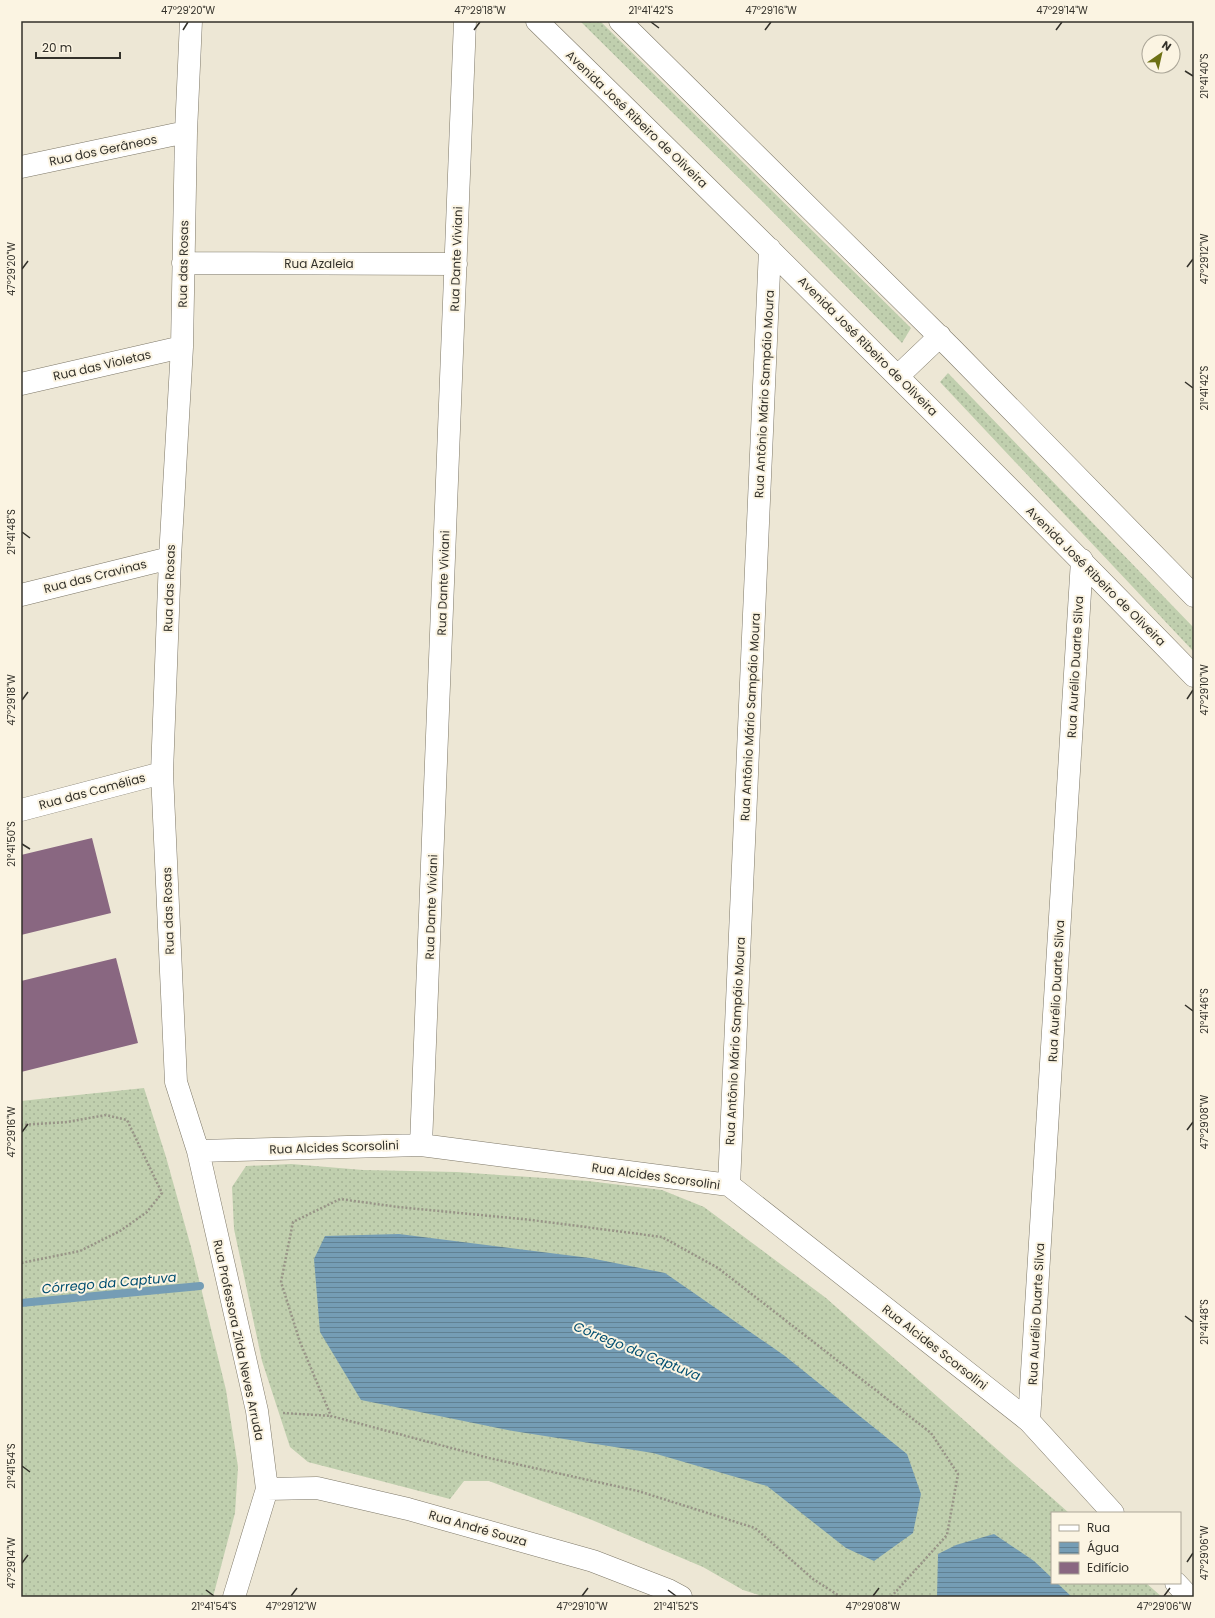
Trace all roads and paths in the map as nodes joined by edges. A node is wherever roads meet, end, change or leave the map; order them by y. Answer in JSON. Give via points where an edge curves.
{"nodes":[{"id":1,"x":191,"y":21,"type":"edge"},
{"id":2,"x":465,"y":21,"type":"edge"},
{"id":3,"x":537,"y":21,"type":"edge"},
{"id":4,"x":620,"y":21,"type":"edge"},
{"id":5,"x":186,"y":132,"type":"junction"},
{"id":6,"x":21,"y":168,"type":"edge"},
{"id":7,"x":770,"y":249,"type":"junction"},
{"id":8,"x":183,"y":263,"type":"junction"},
{"id":9,"x":456,"y":264,"type":"junction"},
{"id":10,"x":940,"y":336,"type":"junction"},
{"id":11,"x":182,"y":347,"type":"junction"},
{"id":12,"x":898,"y":376,"type":"junction"},
{"id":13,"x":21,"y":384,"type":"edge"},
{"id":14,"x":170,"y":558,"type":"junction"},
{"id":15,"x":1082,"y":560,"type":"junction"},
{"id":16,"x":21,"y":595,"type":"edge"},
{"id":17,"x":1194,"y":596,"type":"edge"},
{"id":18,"x":1194,"y":676,"type":"edge"},
{"id":19,"x":162,"y":773,"type":"junction"},
{"id":20,"x":21,"y":810,"type":"edge"},
{"id":21,"x":21,"y":1125,"type":"edge"},
{"id":22,"x":421,"y":1145,"type":"junction"},
{"id":23,"x":198,"y":1151,"type":"junction"},
{"id":24,"x":729,"y":1186,"type":"junction"},
{"id":25,"x":21,"y":1263,"type":"edge"},
{"id":26,"x":257,"y":1411,"type":"junction"},
{"id":27,"x":331,"y":1416,"type":"junction"},
{"id":28,"x":1029,"y":1422,"type":"junction"},
{"id":29,"x":267,"y":1489,"type":"junction"},
{"id":30,"x":1111,"y":1512,"type":"edge"},
{"id":31,"x":1177,"y":1584,"type":"edge"},
{"id":32,"x":234,"y":1597,"type":"edge"},
{"id":33,"x":681,"y":1597,"type":"edge"},
{"id":34,"x":841,"y":1597,"type":"edge"},
{"id":35,"x":891,"y":1597,"type":"edge"},
{"id":36,"x":1189,"y":1597,"type":"edge"}],
"edges":[{"from":1,"to":5,"type":"street","name":"Rua das Rosas"},
{"from":2,"to":9,"type":"street","name":"Rua Dante Viviani"},
{"from":3,"to":7,"type":"street","name":"Avenida José Ribeiro de Oliveira"},
{"from":4,"to":10,"type":"street"},
{"from":5,"to":6,"type":"street","name":"Rua dos Gerâneos"},
{"from":5,"to":8,"type":"street","name":"Rua das Rosas"},
{"from":7,"to":12,"type":"street","name":"Avenida José Ribeiro de Oliveira"},
{"from":7,"to":24,"type":"street","name":"Rua Antônio Mário Sampáio Moura"},
{"from":8,"to":9,"type":"street","name":"Rua Azaleia"},
{"from":8,"to":11,"type":"street","name":"Rua das Rosas"},
{"from":9,"to":22,"type":"street","name":"Rua Dante Viviani"},
{"from":10,"to":12,"type":"street"},
{"from":10,"to":17,"type":"street"},
{"from":11,"to":13,"type":"street","name":"Rua das Violetas"},
{"from":11,"to":14,"type":"street","name":"Rua das Rosas"},
{"from":12,"to":15,"type":"street","name":"Avenida José Ribeiro de Oliveira"},
{"from":14,"to":16,"type":"street","name":"Rua das Cravinas"},
{"from":14,"to":19,"type":"street","name":"Rua das Rosas"},
{"from":15,"to":18,"type":"street","name":"Avenida José Ribeiro de Oliveira"},
{"from":15,"to":28,"type":"street","name":"Rua Aurélio Duarte Silva"},
{"from":19,"to":20,"type":"street","name":"Rua das Camélias"},
{"from":19,"to":23,"type":"street","name":"Rua das Rosas","via":[[176,1082]]},
{"from":21,"to":25,"type":"path","via":[[67,1122],[106,1115],[127,1120],[162,1193],[147,1212],[120,1231],[80,1251]]},
{"from":22,"to":23,"type":"street","name":"Rua Alcides Scorsolini"},
{"from":22,"to":24,"type":"street","name":"Rua Alcides Scorsolini"},
{"from":23,"to":26,"type":"street","name":"Rua Professora Zilda Neves Arruda"},
{"from":24,"to":28,"type":"street","name":"Rua Alcides Scorsolini"},
{"from":26,"to":27,"type":"path"},
{"from":26,"to":29,"type":"street","name":"Rua Professora Zilda Neves Arruda"},
{"from":27,"to":34,"type":"path","via":[[489,1458],[638,1491],[755,1528],[813,1579]]},
{"from":27,"to":35,"type":"path","via":[[300,1342],[281,1282],[293,1222],[340,1199],[662,1237],[718,1268],[931,1433],[958,1474],[947,1534]]},
{"from":28,"to":30,"type":"street","name":"Rua Alcides Scorsolini"},
{"from":29,"to":32,"type":"street","name":"Rua Professora Zilda Neves Arruda"},
{"from":29,"to":33,"type":"street","name":"Rua André Souza","via":[[317,1488],[408,1509],[592,1561]]},
{"from":31,"to":36,"type":"street"}]}
